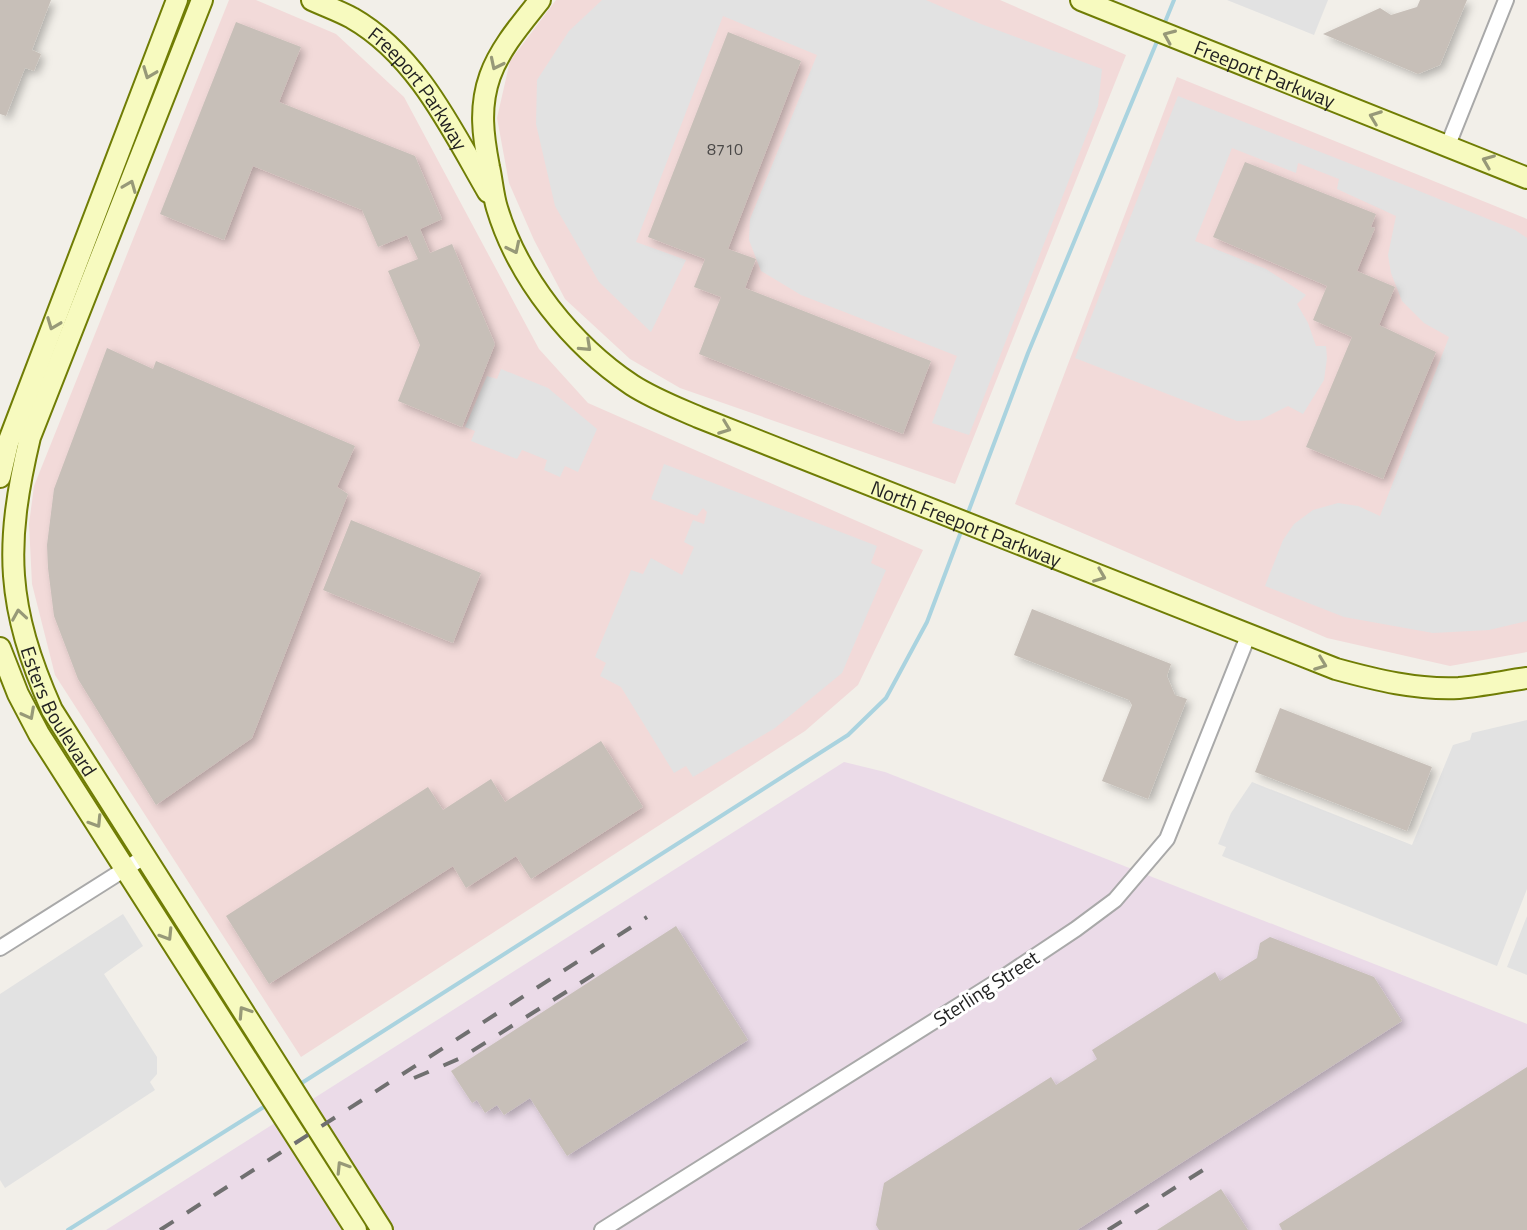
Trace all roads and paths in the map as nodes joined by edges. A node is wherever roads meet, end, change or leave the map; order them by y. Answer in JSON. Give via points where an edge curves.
{"nodes":[{"id":1,"x":177,"y":0,"type":"edge"},
{"id":2,"x":202,"y":0,"type":"edge"},
{"id":3,"x":312,"y":0,"type":"edge"},
{"id":4,"x":540,"y":0,"type":"edge"},
{"id":5,"x":1081,"y":0,"type":"edge"},
{"id":6,"x":1506,"y":0,"type":"edge"},
{"id":7,"x":1448,"y":145,"type":"junction"},
{"id":8,"x":1527,"y":178,"type":"edge"},
{"id":9,"x":496,"y":206,"type":"junction"},
{"id":10,"x":0,"y":477,"type":"edge"},
{"id":11,"x":1248,"y":636,"type":"junction"},
{"id":12,"x":0,"y":648,"type":"edge"},
{"id":13,"x":1527,"y":678,"type":"edge"},
{"id":14,"x":144,"y":857,"type":"junction"},
{"id":15,"x":125,"y":869,"type":"junction"},
{"id":16,"x":0,"y":948,"type":"edge"},
{"id":17,"x":356,"y":1230,"type":"edge"},
{"id":18,"x":382,"y":1230,"type":"edge"},
{"id":19,"x":602,"y":1230,"type":"edge"}],
"edges":[{"from":1,"to":10,"type":"main road","one_way":true,"via":[[8,443]]},
{"from":14,"to":2,"type":"main road","name":"Esters Boulevard","one_way":true,"via":[[52,710],[33,667],[20,626],[12,540],[30,437]]},
{"from":3,"to":9,"type":"main road","name":"Freeport Parkway","via":[[352,18],[412,71]]},
{"from":4,"to":9,"type":"main road","one_way":true,"via":[[507,44],[484,101],[483,134]]},
{"from":7,"to":5,"type":"main road","name":"Freeport Parkway","one_way":true},
{"from":6,"to":7,"type":"street"},
{"from":8,"to":7,"type":"main road","name":"Freeport Parkway","one_way":true},
{"from":9,"to":11,"type":"main road","name":"North Freeport Parkway","one_way":true,"via":[[522,264],[551,308],[631,384],[698,417]]},
{"from":11,"to":13,"type":"main road","name":"North Freeport Parkway","one_way":true,"via":[[1385,683],[1459,688]]},
{"from":11,"to":19,"type":"street","name":"Sterling Street","via":[[1167,839],[1115,900],[989,987]]},
{"from":12,"to":15,"type":"main road","name":"Esters Boulevard","one_way":true,"via":[[39,734]]},
{"from":14,"to":15,"type":"street"},
{"from":18,"to":14,"type":"main road","name":"Esters Boulevard","one_way":true},
{"from":15,"to":16,"type":"street"},
{"from":15,"to":17,"type":"main road","name":"Esters Boulevard","one_way":true}]}
